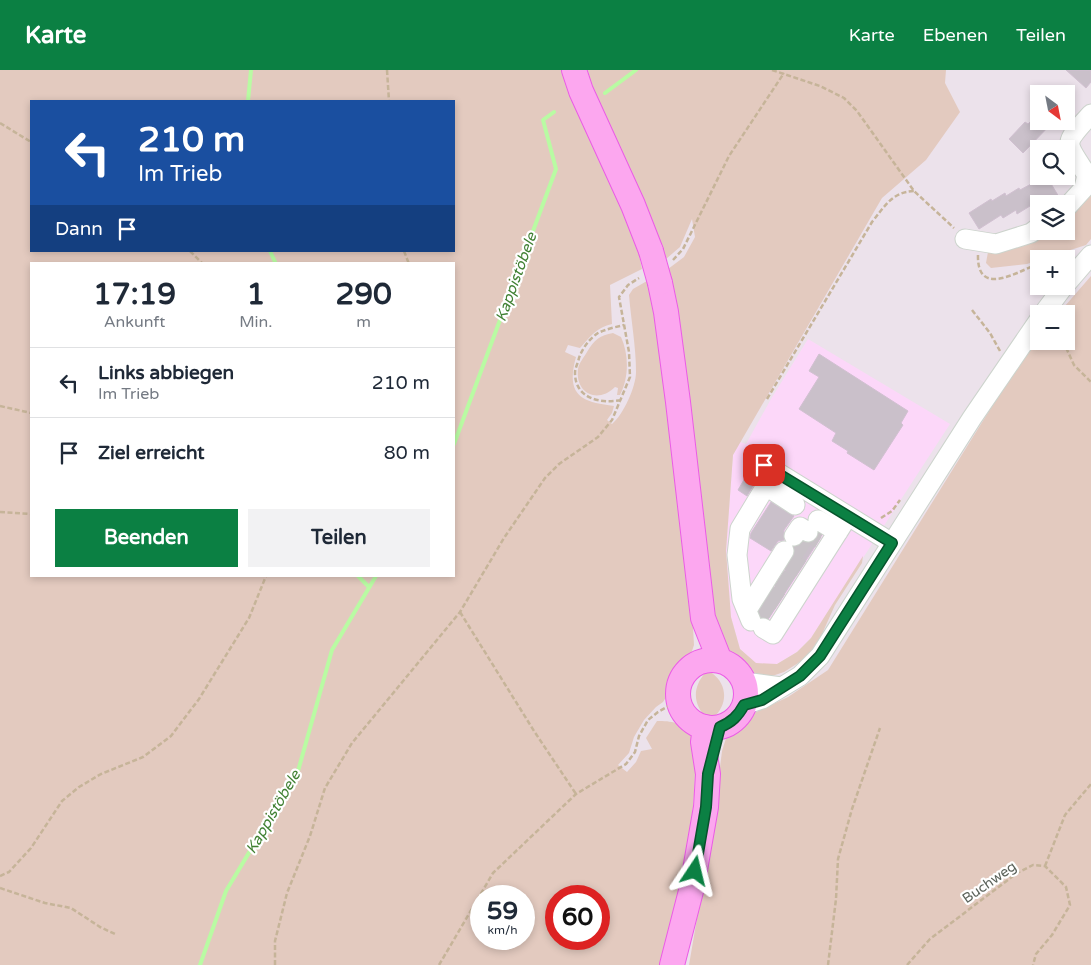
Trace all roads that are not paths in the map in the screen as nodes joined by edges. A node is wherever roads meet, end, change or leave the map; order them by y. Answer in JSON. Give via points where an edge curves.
{"nodes":[{"id":1,"x":574,"y":70,"type":"edge"},
{"id":2,"x":1091,"y":114,"type":"edge"},
{"id":3,"x":1075,"y":198,"type":"edge"},
{"id":4,"x":1030,"y":233,"type":"edge"},
{"id":5,"x":972,"y":240,"type":"road end"},
{"id":6,"x":1091,"y":255,"type":"edge"},
{"id":7,"x":1075,"y":273,"type":"edge"},
{"id":8,"x":1057,"y":295,"type":"edge"},
{"id":9,"x":1050,"y":305,"type":"edge"},
{"id":10,"x":1030,"y":333,"type":"edge"},
{"id":11,"x":754,"y":458,"type":"dead end"},
{"id":12,"x":770,"y":479,"type":"junction"},
{"id":13,"x":795,"y":505,"type":"dead end"},
{"id":14,"x":848,"y":516,"type":"junction"},
{"id":15,"x":892,"y":543,"type":"junction"},
{"id":16,"x":808,"y":548,"type":"junction"},
{"id":17,"x":785,"y":582,"type":"junction"},
{"id":18,"x":765,"y":609,"type":"junction"},
{"id":19,"x":703,"y":618,"type":"junction"},
{"id":20,"x":720,"y":661,"type":"junction"},
{"id":21,"x":694,"y":665,"type":"junction"},
{"id":22,"x":744,"y":694,"type":"junction"},
{"id":23,"x":712,"y":727,"type":"junction"},
{"id":24,"x":672,"y":965,"type":"edge"}],
"edges":[{"from":1,"to":19,"type":"main road","bridge":true,"via":[[633,206],[661,256],[651,280],[666,312]]},
{"from":2,"to":3,"type":"street","via":[[1070,137],[1069,148],[1087,175],[1084,188]]},
{"from":4,"to":5,"type":"street","via":[[996,244]]},
{"from":6,"to":7,"type":"street"},
{"from":8,"to":9,"type":"street"},
{"from":10,"to":15,"type":"street"},
{"from":11,"to":12,"type":"street"},
{"from":12,"to":13,"type":"street"},
{"from":12,"to":14,"type":"street"},
{"from":12,"to":18,"type":"street","via":[[740,529],[737,555],[742,599]]},
{"from":14,"to":15,"type":"street"},
{"from":14,"to":16,"type":"street"},
{"from":15,"to":22,"type":"street","via":[[820,656],[800,676],[762,700]]},
{"from":16,"to":17,"type":"street"},
{"from":16,"to":17,"type":"street"},
{"from":17,"to":18,"type":"street"},
{"from":17,"to":18,"type":"street"},
{"from":19,"to":20,"type":"main road"},
{"from":19,"to":21,"type":"main road"},
{"from":20,"to":21,"type":"main road"},
{"from":20,"to":22,"type":"main road","via":[[738,672]]},
{"from":21,"to":23,"type":"main road","via":[[680,683],[679,700],[694,723]]},
{"from":22,"to":23,"type":"main road","via":[[739,715],[730,722]]},
{"from":23,"to":24,"type":"main road","via":[[703,742],[708,774],[706,807],[692,887]]}]}
